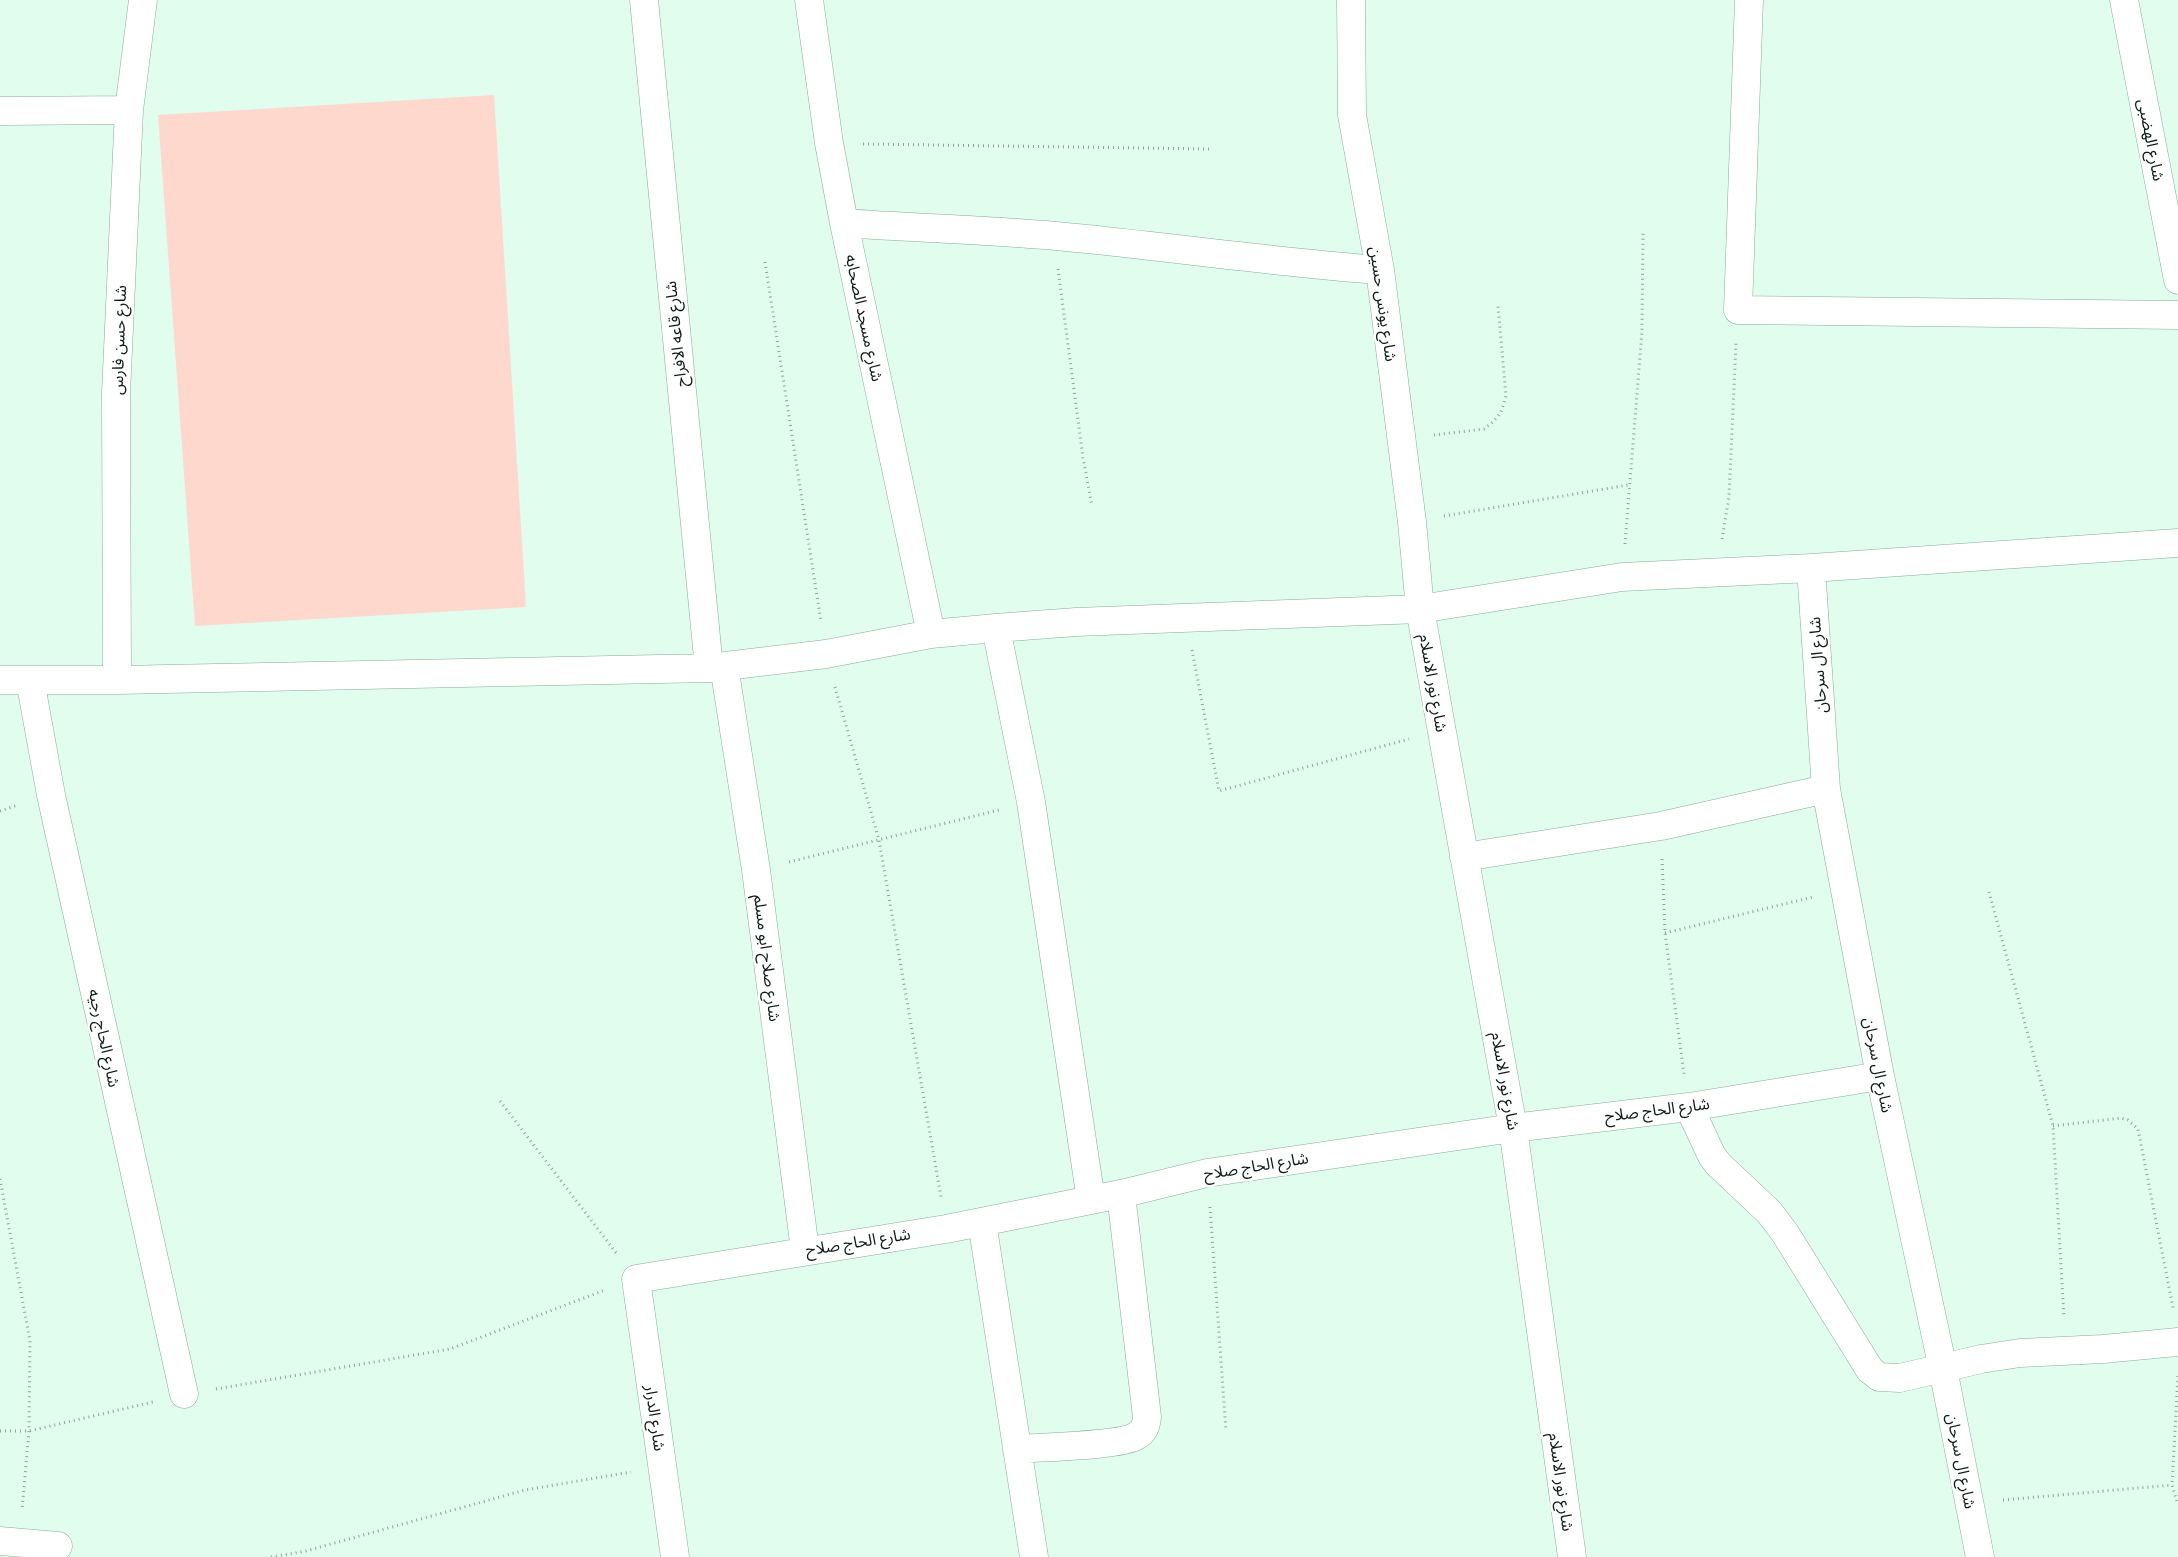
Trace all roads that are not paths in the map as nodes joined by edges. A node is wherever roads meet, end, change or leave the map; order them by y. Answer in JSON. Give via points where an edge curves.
{"nodes":[{"id":1,"x":143,"y":0,"type":"edge"},
{"id":2,"x":644,"y":0,"type":"edge"},
{"id":3,"x":808,"y":0,"type":"edge"},
{"id":4,"x":1351,"y":0,"type":"edge"},
{"id":5,"x":1749,"y":0,"type":"edge"},
{"id":6,"x":2124,"y":0,"type":"edge"},
{"id":7,"x":129,"y":110,"type":"junction"},
{"id":8,"x":0,"y":111,"type":"edge"},
{"id":9,"x":844,"y":224,"type":"junction"},
{"id":10,"x":1380,"y":270,"type":"junction"},
{"id":11,"x":2178,"y":280,"type":"edge"},
{"id":12,"x":2178,"y":315,"type":"edge"},
{"id":13,"x":2178,"y":543,"type":"edge"},
{"id":14,"x":1811,"y":568,"type":"junction"},
{"id":15,"x":1420,"y":609,"type":"junction"},
{"id":16,"x":996,"y":628,"type":"junction"},
{"id":17,"x":931,"y":634,"type":"junction"},
{"id":18,"x":716,"y":667,"type":"junction"},
{"id":19,"x":0,"y":680,"type":"edge"},
{"id":20,"x":30,"y":680,"type":"junction"},
{"id":21,"x":117,"y":680,"type":"junction"},
{"id":22,"x":1826,"y":789,"type":"junction"},
{"id":23,"x":1464,"y":856,"type":"junction"},
{"id":24,"x":1880,"y":1076,"type":"junction"},
{"id":25,"x":1689,"y":1107,"type":"junction"},
{"id":26,"x":1513,"y":1128,"type":"junction"},
{"id":27,"x":1121,"y":1194,"type":"junction"},
{"id":28,"x":1092,"y":1200,"type":"junction"},
{"id":29,"x":982,"y":1222,"type":"junction"},
{"id":30,"x":805,"y":1250,"type":"junction"},
{"id":31,"x":636,"y":1279,"type":"joint"},
{"id":32,"x":2178,"y":1342,"type":"edge"},
{"id":33,"x":1943,"y":1369,"type":"junction"},
{"id":34,"x":184,"y":1394,"type":"road end"},
{"id":35,"x":1017,"y":1449,"type":"junction"},
{"id":36,"x":10,"y":1542,"type":"edge"},
{"id":37,"x":58,"y":1546,"type":"dead end"},
{"id":38,"x":675,"y":1557,"type":"edge"},
{"id":39,"x":1034,"y":1557,"type":"edge"},
{"id":40,"x":1572,"y":1557,"type":"edge"},
{"id":41,"x":1980,"y":1557,"type":"edge"}],
"edges":[{"from":1,"to":7,"type":"street","name":"شارع حسن فارس"},
{"from":2,"to":18,"type":"street","name":"شارع قاعه الافراح"},
{"from":3,"to":9,"type":"street","name":"شارع مسجد الصحابه"},
{"from":4,"to":10,"type":"street","name":"شارع يونس حسين","via":[[1352,115]]},
{"from":5,"to":12,"type":"street","via":[[1738,310]]},
{"from":6,"to":11,"type":"street","name":"شارع الهضبى"},
{"from":7,"to":8,"type":"street"},
{"from":7,"to":21,"type":"street","name":"شارع حسن فارس","via":[[116,393]]},
{"from":9,"to":10,"type":"street","via":[[1054,236]]},
{"from":9,"to":17,"type":"street","name":"شارع مسجد الصحابه"},
{"from":10,"to":15,"type":"street","name":"شارع يونس حسين"},
{"from":13,"to":14,"type":"street"},
{"from":14,"to":15,"type":"street","via":[[1622,577]]},
{"from":14,"to":22,"type":"street","name":"شارع ال سرحان"},
{"from":15,"to":16,"type":"street"},
{"from":15,"to":23,"type":"street","name":"شارع نور الاسلام"},
{"from":16,"to":17,"type":"street"},
{"from":16,"to":28,"type":"street","via":[[1031,802]]},
{"from":17,"to":18,"type":"street","via":[[826,654]]},
{"from":18,"to":21,"type":"street"},
{"from":18,"to":30,"type":"street","name":"شارع صلاح ابو مسلم","via":[[756,870]]},
{"from":19,"to":20,"type":"street"},
{"from":20,"to":21,"type":"street"},
{"from":20,"to":34,"type":"street","name":"شارع الحاج رجيه","via":[[51,795]]},
{"from":22,"to":23,"type":"street","via":[[1661,826]]},
{"from":22,"to":24,"type":"street","name":"شارع ال سرحان"},
{"from":23,"to":26,"type":"street","name":"شارع نور الاسلام"},
{"from":24,"to":25,"type":"street","name":"شارع الحاج صلاح"},
{"from":24,"to":33,"type":"street","name":"شارع ال سرحان"},
{"from":25,"to":26,"type":"street","name":"شارع الحاج صلاح"},
{"from":25,"to":33,"type":"street","via":[[1712,1156],[1769,1212],[1785,1233],[1870,1370],[1879,1377],[1888,1378]]},
{"from":26,"to":27,"type":"street","name":"شارع الحاج صلاح","via":[[1207,1173]]},
{"from":26,"to":40,"type":"street","name":"شارع نور الاسلام"},
{"from":27,"to":28,"type":"street","name":"شارع الحاج صلاح"},
{"from":27,"to":35,"type":"street","via":[[1146,1424],[1143,1432],[1125,1441]]},
{"from":28,"to":29,"type":"street","name":"شارع الحاج صلاح"},
{"from":29,"to":30,"type":"street","name":"شارع الحاج صلاح"},
{"from":29,"to":35,"type":"street"},
{"from":30,"to":31,"type":"street","name":"شارع الحاج صلاح"},
{"from":31,"to":38,"type":"street","name":"شارع الدرار"},
{"from":32,"to":33,"type":"street","via":[[2020,1353]]},
{"from":33,"to":41,"type":"street","name":"شارع ال سرحان"},
{"from":35,"to":39,"type":"street"},
{"from":36,"to":37,"type":"street"}]}
